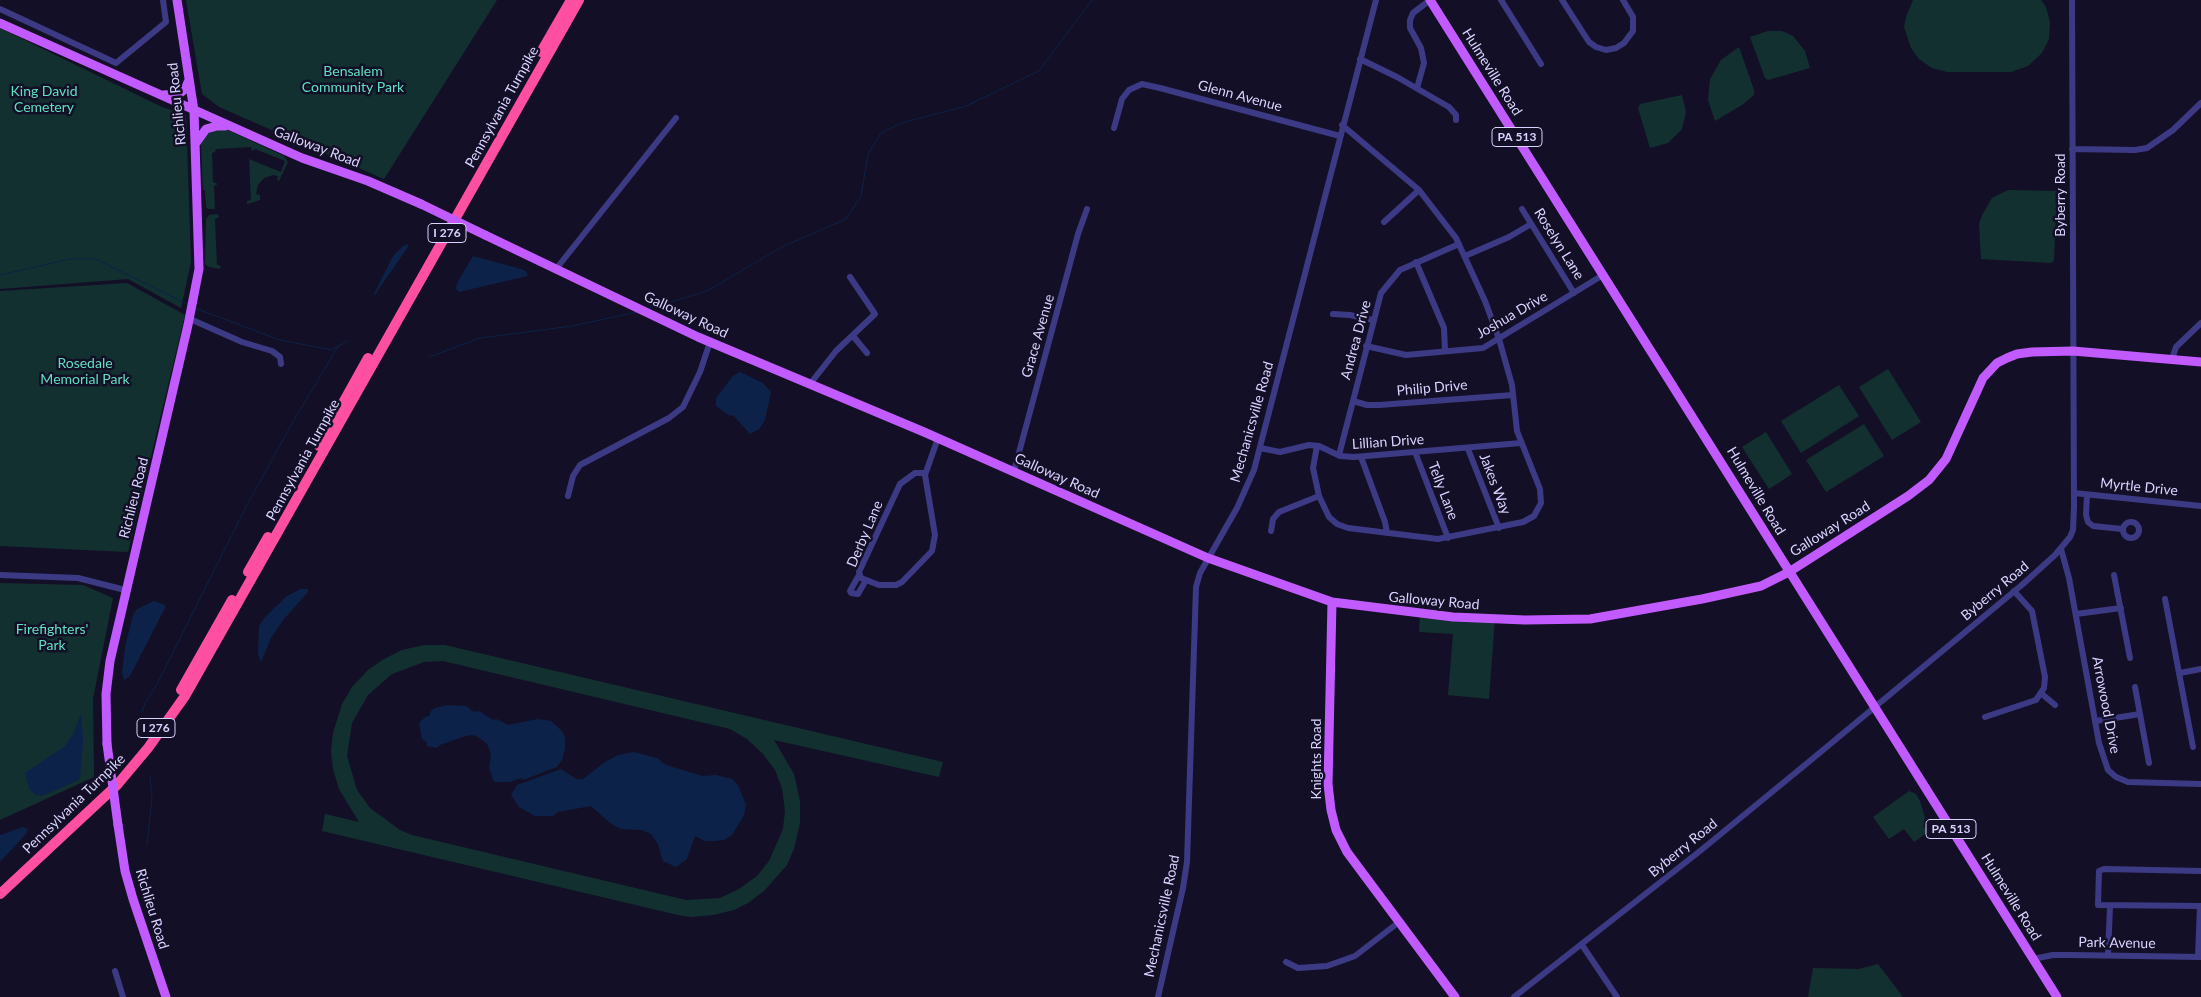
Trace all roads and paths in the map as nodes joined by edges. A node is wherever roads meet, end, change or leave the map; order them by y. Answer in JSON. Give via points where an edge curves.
{"nodes":[{"id":1,"x":164,"y":0,"type":"edge"},
{"id":2,"x":177,"y":0,"type":"edge"},
{"id":3,"x":571,"y":0,"type":"edge"},
{"id":4,"x":579,"y":0,"type":"edge"},
{"id":5,"x":1376,"y":0,"type":"edge"},
{"id":6,"x":1430,"y":0,"type":"edge"},
{"id":7,"x":1501,"y":0,"type":"edge"},
{"id":8,"x":1562,"y":0,"type":"edge"},
{"id":9,"x":1623,"y":0,"type":"edge"},
{"id":10,"x":2072,"y":0,"type":"edge"},
{"id":11,"x":0,"y":9,"type":"edge"},
{"id":12,"x":17,"y":16,"type":"junction"},
{"id":13,"x":0,"y":23,"type":"edge"},
{"id":14,"x":10,"y":28,"type":"junction"},
{"id":15,"x":1360,"y":59,"type":"junction"},
{"id":16,"x":1541,"y":64,"type":"dead end"},
{"id":17,"x":189,"y":80,"type":"junction"},
{"id":18,"x":1418,"y":88,"type":"junction"},
{"id":19,"x":156,"y":94,"type":"junction"},
{"id":20,"x":2201,"y":103,"type":"edge"},
{"id":21,"x":194,"y":111,"type":"junction"},
{"id":22,"x":676,"y":118,"type":"dead end"},
{"id":23,"x":1456,"y":120,"type":"dead end"},
{"id":24,"x":1342,"y":125,"type":"junction"},
{"id":25,"x":232,"y":127,"type":"junction"},
{"id":26,"x":1114,"y":128,"type":"dead end"},
{"id":27,"x":1340,"y":136,"type":"junction"},
{"id":28,"x":195,"y":146,"type":"junction"},
{"id":29,"x":2072,"y":149,"type":"junction"},
{"id":30,"x":1419,"y":190,"type":"junction"},
{"id":31,"x":1087,"y":209,"type":"dead end"},
{"id":32,"x":1522,"y":209,"type":"dead end"},
{"id":33,"x":1384,"y":222,"type":"dead end"},
{"id":34,"x":1531,"y":224,"type":"junction"},
{"id":35,"x":1459,"y":244,"type":"junction"},
{"id":36,"x":1465,"y":256,"type":"junction"},
{"id":37,"x":1416,"y":262,"type":"junction"},
{"id":38,"x":556,"y":269,"type":"junction"},
{"id":39,"x":1603,"y":274,"type":"junction"},
{"id":40,"x":850,"y":277,"type":"dead end"},
{"id":41,"x":1574,"y":293,"type":"junction"},
{"id":42,"x":1333,"y":314,"type":"dead end"},
{"id":43,"x":190,"y":320,"type":"junction"},
{"id":44,"x":1373,"y":320,"type":"junction"},
{"id":45,"x":2201,"y":323,"type":"edge"},
{"id":46,"x":853,"y":336,"type":"junction"},
{"id":47,"x":1499,"y":339,"type":"junction"},
{"id":48,"x":710,"y":342,"type":"junction"},
{"id":49,"x":1366,"y":346,"type":"junction"},
{"id":50,"x":1446,"y":351,"type":"junction"},
{"id":51,"x":2073,"y":351,"type":"junction"},
{"id":52,"x":867,"y":353,"type":"dead end"},
{"id":53,"x":2172,"y":359,"type":"junction"},
{"id":54,"x":2201,"y":362,"type":"edge"},
{"id":55,"x":282,"y":364,"type":"dead end"},
{"id":56,"x":810,"y":384,"type":"junction"},
{"id":57,"x":1513,"y":395,"type":"junction"},
{"id":58,"x":1353,"y":400,"type":"junction"},
{"id":59,"x":938,"y":438,"type":"junction"},
{"id":60,"x":1521,"y":443,"type":"junction"},
{"id":61,"x":1317,"y":446,"type":"junction"},
{"id":62,"x":1260,"y":448,"type":"junction"},
{"id":63,"x":1468,"y":449,"type":"junction"},
{"id":64,"x":1416,"y":452,"type":"junction"},
{"id":65,"x":1339,"y":455,"type":"junction"},
{"id":66,"x":1361,"y":457,"type":"junction"},
{"id":67,"x":1014,"y":471,"type":"junction"},
{"id":68,"x":926,"y":473,"type":"junction"},
{"id":69,"x":2074,"y":493,"type":"junction"},
{"id":70,"x":568,"y":496,"type":"dead end"},
{"id":71,"x":1319,"y":496,"type":"junction"},
{"id":72,"x":2087,"y":496,"type":"junction"},
{"id":73,"x":2201,"y":506,"type":"edge"},
{"id":74,"x":1499,"y":528,"type":"junction"},
{"id":75,"x":2122,"y":529,"type":"dead end"},
{"id":76,"x":1271,"y":531,"type":"dead end"},
{"id":77,"x":1387,"y":533,"type":"junction"},
{"id":78,"x":1448,"y":538,"type":"junction"},
{"id":79,"x":2060,"y":550,"type":"junction"},
{"id":80,"x":1208,"y":558,"type":"junction"},
{"id":81,"x":1789,"y":572,"type":"junction"},
{"id":82,"x":859,"y":574,"type":"junction"},
{"id":83,"x":0,"y":575,"type":"edge"},
{"id":84,"x":2114,"y":575,"type":"dead end"},
{"id":85,"x":866,"y":580,"type":"junction"},
{"id":86,"x":125,"y":590,"type":"junction"},
{"id":87,"x":2014,"y":591,"type":"junction"},
{"id":88,"x":2165,"y":598,"type":"dead end"},
{"id":89,"x":1332,"y":602,"type":"junction"},
{"id":90,"x":2121,"y":608,"type":"junction"},
{"id":91,"x":2076,"y":614,"type":"junction"},
{"id":92,"x":2130,"y":658,"type":"dead end"},
{"id":93,"x":2201,"y":669,"type":"edge"},
{"id":94,"x":2180,"y":672,"type":"junction"},
{"id":95,"x":2135,"y":687,"type":"dead end"},
{"id":96,"x":2042,"y":694,"type":"junction"},
{"id":97,"x":2055,"y":705,"type":"dead end"},
{"id":98,"x":1874,"y":707,"type":"junction"},
{"id":99,"x":2140,"y":714,"type":"junction"},
{"id":100,"x":1985,"y":717,"type":"dead end"},
{"id":101,"x":2096,"y":721,"type":"junction"},
{"id":102,"x":2193,"y":747,"type":"dead end"},
{"id":103,"x":2149,"y":763,"type":"dead end"},
{"id":104,"x":2201,"y":784,"type":"edge"},
{"id":105,"x":2201,"y":871,"type":"edge"},
{"id":106,"x":0,"y":886,"type":"edge"},
{"id":107,"x":0,"y":894,"type":"edge"},
{"id":108,"x":2110,"y":906,"type":"junction"},
{"id":109,"x":2200,"y":906,"type":"edge"},
{"id":110,"x":1399,"y":922,"type":"junction"},
{"id":111,"x":1582,"y":945,"type":"junction"},
{"id":112,"x":2108,"y":955,"type":"junction"},
{"id":113,"x":2199,"y":957,"type":"edge"},
{"id":114,"x":2033,"y":959,"type":"junction"},
{"id":115,"x":1286,"y":962,"type":"dead end"},
{"id":116,"x":114,"y":971,"type":"dead end"},
{"id":117,"x":123,"y":997,"type":"edge"},
{"id":118,"x":166,"y":997,"type":"edge"},
{"id":119,"x":1158,"y":997,"type":"edge"},
{"id":120,"x":1455,"y":997,"type":"edge"},
{"id":121,"x":1514,"y":997,"type":"edge"},
{"id":122,"x":1617,"y":997,"type":"edge"},
{"id":123,"x":2057,"y":997,"type":"edge"}],
"edges":[{"from":1,"to":12,"type":"street","via":[[166,22],[116,62]]},
{"from":2,"to":17,"type":"main road","name":"Richlieu Road"},
{"from":3,"to":106,"type":"highway","name":"Pennsylvania Turnpike","number":"I 276","via":[[171,705],[145,742],[107,786]]},
{"from":4,"to":107,"type":"highway","name":"Pennsylvania Turnpike","number":"I 276","via":[[180,704],[117,785]]},
{"from":5,"to":15,"type":"street","name":"Mechanicsville Road"},
{"from":6,"to":18,"type":"street","via":[[1413,13],[1410,20],[1410,28],[1423,56],[1424,68]]},
{"from":6,"to":39,"type":"main road","name":"Hulmeville Road","number":"PA 513"},
{"from":7,"to":16,"type":"street"},
{"from":8,"to":9,"type":"street","via":[[1589,42],[1606,50],[1624,43],[1633,30],[1633,17]]},
{"from":10,"to":29,"type":"street","name":"Byberry Road"},
{"from":11,"to":12,"type":"street"},
{"from":12,"to":14,"type":"street"},
{"from":13,"to":14,"type":"main road","name":"Galloway Road"},
{"from":14,"to":19,"type":"main road","name":"Galloway Road"},
{"from":15,"to":18,"type":"street"},
{"from":15,"to":24,"type":"street","name":"Mechanicsville Road"},
{"from":17,"to":19,"type":"main road","via":[[179,94]]},
{"from":17,"to":21,"type":"main road","name":"Richlieu Road"},
{"from":18,"to":23,"type":"street","via":[[1449,106]]},
{"from":19,"to":21,"type":"main road","name":"Galloway Road"},
{"from":20,"to":29,"type":"street","via":[[2173,130],[2147,148]]},
{"from":21,"to":25,"type":"main road","name":"Galloway Road"},
{"from":21,"to":28,"type":"main road","name":"Richlieu Road"},
{"from":22,"to":38,"type":"street"},
{"from":24,"to":27,"type":"street","name":"Mechanicsville Road"},
{"from":24,"to":30,"type":"street"},
{"from":25,"to":28,"type":"main road","via":[[210,127]]},
{"from":25,"to":38,"type":"main road","name":"Galloway Road","bridge":true,"via":[[421,204]]},
{"from":26,"to":27,"type":"street","name":"Glenn Avenue","via":[[1122,99],[1133,87],[1142,84]]},
{"from":27,"to":62,"type":"street","name":"Mechanicsville Road"},
{"from":28,"to":43,"type":"main road","name":"Richlieu Road","via":[[199,269]]},
{"from":29,"to":51,"type":"street","name":"Byberry Road"},
{"from":30,"to":33,"type":"street"},
{"from":30,"to":35,"type":"street"},
{"from":31,"to":67,"type":"street","name":"Grace Avenue"},
{"from":32,"to":34,"type":"street","name":"Roselyn Lane"},
{"from":34,"to":36,"type":"street"},
{"from":34,"to":41,"type":"street","name":"Roselyn Lane"},
{"from":35,"to":36,"type":"street"},
{"from":35,"to":37,"type":"street","name":"Andrea Drive"},
{"from":36,"to":47,"type":"street"},
{"from":37,"to":44,"type":"street","name":"Andrea Drive","via":[[1400,270],[1389,282],[1381,293]]},
{"from":37,"to":50,"type":"street","via":[[1444,328]]},
{"from":38,"to":48,"type":"main road","name":"Galloway Road"},
{"from":39,"to":41,"type":"street","name":"Joshua Drive"},
{"from":39,"to":81,"type":"main road","name":"Hulmeville Road","number":"PA 513"},
{"from":40,"to":46,"type":"street","via":[[875,314]]},
{"from":41,"to":47,"type":"street","name":"Joshua Drive"},
{"from":42,"to":44,"type":"street"},
{"from":43,"to":55,"type":"street","via":[[272,351],[280,356]]},
{"from":43,"to":86,"type":"main road","name":"Richlieu Road"},
{"from":44,"to":49,"type":"street","name":"Andrea Drive"},
{"from":45,"to":53,"type":"street","via":[[2176,346]]},
{"from":46,"to":52,"type":"street"},
{"from":46,"to":56,"type":"street","via":[[836,351]]},
{"from":47,"to":50,"type":"street","name":"Joshua Drive","via":[[1483,348]]},
{"from":47,"to":57,"type":"street"},
{"from":48,"to":56,"type":"main road","name":"Galloway Road"},
{"from":48,"to":70,"type":"street","via":[[683,408],[580,465],[573,476]]},
{"from":49,"to":50,"type":"street","name":"Joshua Drive","via":[[1406,355]]},
{"from":49,"to":58,"type":"street","name":"Andrea Drive"},
{"from":51,"to":53,"type":"main road","name":"Galloway Road"},
{"from":51,"to":69,"type":"street","name":"Byberry Road"},
{"from":51,"to":81,"type":"main road","name":"Galloway Road","via":[[2017,354],[1997,363],[1984,378],[1946,459],[1929,480]]},
{"from":53,"to":54,"type":"main road","name":"Galloway Road"},
{"from":56,"to":59,"type":"main road","name":"Galloway Road"},
{"from":57,"to":58,"type":"street","name":"Philip Drive","via":[[1380,405]]},
{"from":57,"to":60,"type":"street"},
{"from":58,"to":65,"type":"street","name":"Andrea Drive"},
{"from":59,"to":67,"type":"main road","name":"Galloway Road"},
{"from":59,"to":68,"type":"street","name":"Derby Lane"},
{"from":60,"to":63,"type":"street","name":"Lillian Drive"},
{"from":60,"to":74,"type":"street","via":[[1540,489],[1540,503],[1530,519]]},
{"from":61,"to":62,"type":"street","name":"Lillian Drive","via":[[1280,452]]},
{"from":61,"to":65,"type":"street","name":"Lillian Drive"},
{"from":61,"to":71,"type":"street","via":[[1313,468]]},
{"from":62,"to":80,"type":"street","name":"Mechanicsville Road","via":[[1248,486]]},
{"from":63,"to":64,"type":"street","name":"Lillian Drive"},
{"from":63,"to":74,"type":"street","name":"Jakes Way"},
{"from":64,"to":66,"type":"street","name":"Lillian Drive"},
{"from":64,"to":78,"type":"street","name":"Telly Lane"},
{"from":65,"to":66,"type":"street","name":"Lillian Drive"},
{"from":66,"to":77,"type":"street"},
{"from":67,"to":80,"type":"main road","name":"Galloway Road"},
{"from":68,"to":82,"type":"street","name":"Derby Lane","via":[[915,474],[900,484]]},
{"from":68,"to":85,"type":"street","name":"Derby Lane","via":[[935,535],[932,551],[899,583],[884,586]]},
{"from":69,"to":72,"type":"street","name":"Myrtle Drive"},
{"from":69,"to":79,"type":"street","name":"Byberry Road","via":[[2073,530]]},
{"from":71,"to":76,"type":"street","via":[[1280,512]]},
{"from":71,"to":77,"type":"street","via":[[1336,524]]},
{"from":72,"to":73,"type":"street","name":"Myrtle Drive"},
{"from":72,"to":75,"type":"street","via":[[2086,515],[2090,524]]},
{"from":74,"to":78,"type":"street"},
{"from":77,"to":78,"type":"street","via":[[1428,539]]},
{"from":79,"to":87,"type":"street","name":"Byberry Road"},
{"from":79,"to":91,"type":"street","name":"Arrowood Drive"},
{"from":80,"to":89,"type":"main road","name":"Galloway Road"},
{"from":80,"to":119,"type":"street","name":"Mechanicsville Road","via":[[1196,590],[1187,868]]},
{"from":81,"to":89,"type":"main road","name":"Galloway Road","via":[[1769,583],[1745,590],[1578,620],[1453,617]]},
{"from":81,"to":98,"type":"main road","name":"Hulmeville Road","number":"PA 513"},
{"from":82,"to":85,"type":"street","name":"Derby Lane"},
{"from":82,"to":85,"type":"street","via":[[851,593],[858,594]]},
{"from":83,"to":86,"type":"street","via":[[78,578]]},
{"from":84,"to":90,"type":"street"},
{"from":86,"to":118,"type":"main road","name":"Richlieu Road","bridge":true,"via":[[107,678],[107,744],[125,871]]},
{"from":87,"to":96,"type":"street","via":[[2032,611],[2045,677]]},
{"from":87,"to":98,"type":"street","name":"Byberry Road"},
{"from":88,"to":94,"type":"street"},
{"from":89,"to":110,"type":"main road","name":"Knights Road","via":[[1328,784],[1331,810],[1347,852]]},
{"from":90,"to":91,"type":"street"},
{"from":90,"to":92,"type":"street"},
{"from":91,"to":101,"type":"street","name":"Arrowood Drive"},
{"from":93,"to":94,"type":"street"},
{"from":94,"to":102,"type":"street"},
{"from":95,"to":99,"type":"street"},
{"from":96,"to":97,"type":"street"},
{"from":96,"to":100,"type":"street","via":[[2036,700]]},
{"from":98,"to":111,"type":"street","name":"Byberry Road"},
{"from":98,"to":114,"type":"main road","name":"Hulmeville Road","number":"PA 513"},
{"from":99,"to":101,"type":"street"},
{"from":99,"to":103,"type":"street"},
{"from":101,"to":104,"type":"street","name":"Arrowood Drive","via":[[2105,764],[2116,777],[2128,782]]},
{"from":105,"to":108,"type":"street","via":[[2104,870],[2099,872],[2098,905]]},
{"from":108,"to":109,"type":"street"},
{"from":108,"to":112,"type":"street"},
{"from":109,"to":113,"type":"street"},
{"from":110,"to":115,"type":"street","via":[[1355,956],[1327,966],[1298,968]]},
{"from":110,"to":120,"type":"main road","name":"Knights Road"},
{"from":111,"to":121,"type":"street","name":"Byberry Road"},
{"from":111,"to":122,"type":"street"},
{"from":112,"to":113,"type":"street","name":"Park Avenue"},
{"from":112,"to":114,"type":"street","name":"Park Avenue","via":[[2053,955]]},
{"from":114,"to":123,"type":"main road","name":"Hulmeville Road","number":"PA 513"},
{"from":116,"to":117,"type":"street"}]}
